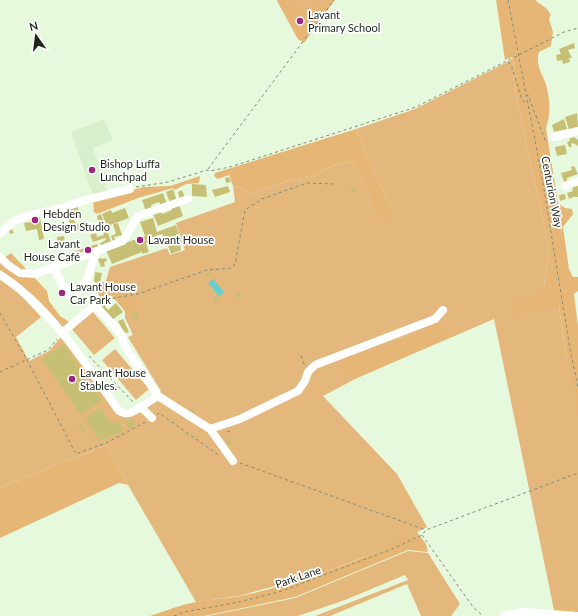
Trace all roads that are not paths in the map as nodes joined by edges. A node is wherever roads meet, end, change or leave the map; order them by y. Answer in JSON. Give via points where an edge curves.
{"nodes":[{"id":1,"x":578,"y":131,"type":"edge"},
{"id":2,"x":554,"y":137,"type":"road end"},
{"id":3,"x":578,"y":182,"type":"edge"},
{"id":4,"x":564,"y":186,"type":"dead end"},
{"id":5,"x":130,"y":189,"type":"road end"},
{"id":6,"x":188,"y":199,"type":"dead end"},
{"id":7,"x":0,"y":233,"type":"edge"},
{"id":8,"x":96,"y":252,"type":"junction"},
{"id":9,"x":0,"y":257,"type":"edge"},
{"id":10,"x":53,"y":268,"type":"junction"},
{"id":11,"x":0,"y":275,"type":"edge"},
{"id":12,"x":444,"y":310,"type":"dead end"},
{"id":13,"x":63,"y":332,"type":"junction"},
{"id":14,"x":158,"y":396,"type":"junction"},
{"id":15,"x":140,"y":408,"type":"junction"},
{"id":16,"x":152,"y":418,"type":"road end"},
{"id":17,"x":210,"y":429,"type":"junction"},
{"id":18,"x":233,"y":461,"type":"road end"},
{"id":19,"x":504,"y":616,"type":"edge"},
{"id":20,"x":578,"y":616,"type":"edge"}],
"edges":[{"from":1,"to":2,"type":"street"},
{"from":3,"to":4,"type":"street"},
{"from":5,"to":7,"type":"street","via":[[26,216]]},
{"from":6,"to":8,"type":"street","via":[[138,216],[123,241]]},
{"from":8,"to":10,"type":"street"},
{"from":8,"to":10,"type":"street","via":[[86,283],[69,295]]},
{"from":9,"to":10,"type":"street","via":[[20,273],[36,274]]},
{"from":11,"to":13,"type":"street","via":[[12,282]]},
{"from":12,"to":17,"type":"street","via":[[435,319],[315,365],[308,372],[298,391],[240,419]]},
{"from":13,"to":14,"type":"street","via":[[95,305],[122,336],[124,345]]},
{"from":13,"to":15,"type":"street","via":[[119,411],[124,414]]},
{"from":14,"to":15,"type":"street"},
{"from":14,"to":17,"type":"street"},
{"from":15,"to":16,"type":"street"},
{"from":17,"to":18,"type":"street"},
{"from":19,"to":20,"type":"street","via":[[524,612]]}]}
